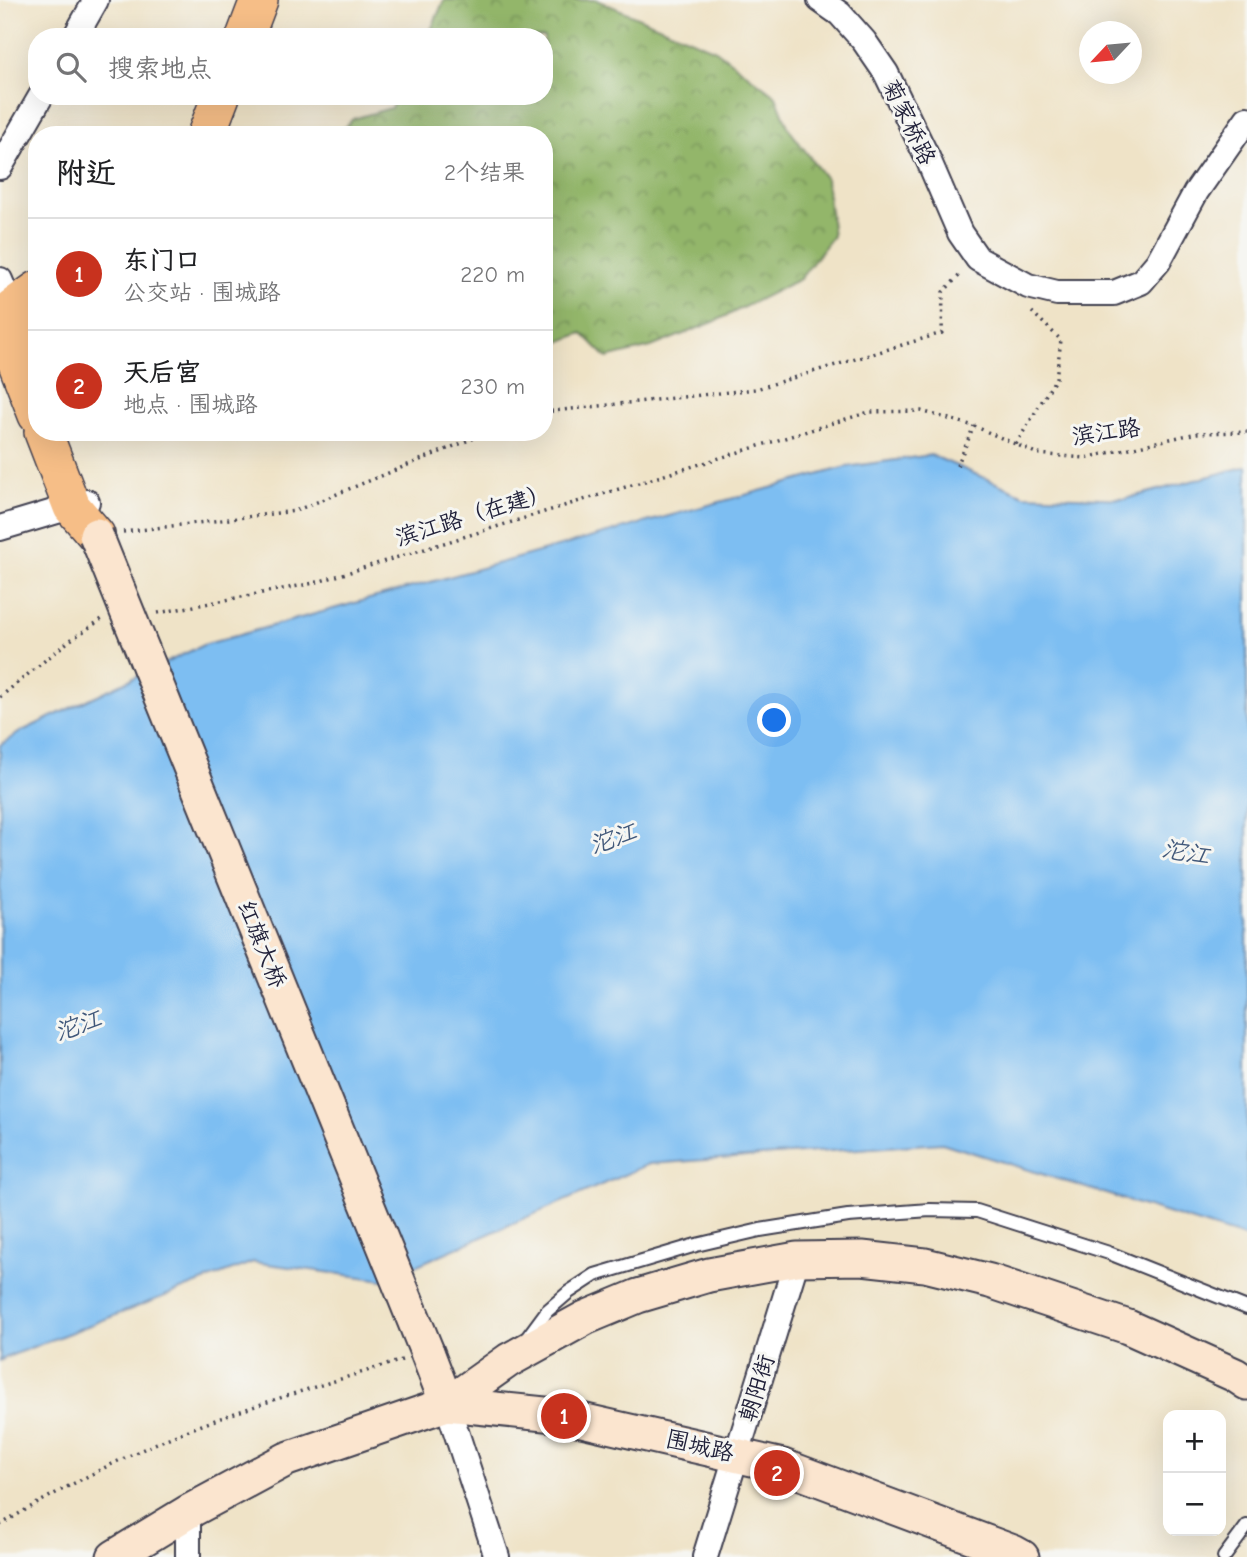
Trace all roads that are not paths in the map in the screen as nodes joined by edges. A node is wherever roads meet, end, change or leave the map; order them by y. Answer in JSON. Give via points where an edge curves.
{"nodes":[{"id":1,"x":96,"y":0,"type":"edge"},
{"id":2,"x":234,"y":0,"type":"edge"},
{"id":3,"x":259,"y":0,"type":"edge"},
{"id":4,"x":835,"y":5,"type":"edge"},
{"id":5,"x":80,"y":28,"type":"edge"},
{"id":6,"x":223,"y":28,"type":"edge"},
{"id":7,"x":248,"y":28,"type":"edge"},
{"id":8,"x":36,"y":105,"type":"edge"},
{"id":9,"x":193,"y":105,"type":"edge"},
{"id":10,"x":218,"y":105,"type":"edge"},
{"id":11,"x":1247,"y":118,"type":"edge"},
{"id":12,"x":184,"y":126,"type":"edge"},
{"id":13,"x":209,"y":126,"type":"edge"},
{"id":14,"x":0,"y":167,"type":"edge"},
{"id":15,"x":28,"y":273,"type":"edge"},
{"id":16,"x":8,"y":296,"type":"edge"},
{"id":17,"x":28,"y":348,"type":"edge"},
{"id":18,"x":28,"y":378,"type":"edge"},
{"id":19,"x":48,"y":441,"type":"edge"},
{"id":20,"x":63,"y":441,"type":"edge"},
{"id":21,"x":86,"y":515,"type":"junction"},
{"id":22,"x":0,"y":528,"type":"edge"},
{"id":23,"x":797,"y":1259,"type":"junction"},
{"id":24,"x":1247,"y":1308,"type":"edge"},
{"id":25,"x":509,"y":1360,"type":"junction"},
{"id":26,"x":1247,"y":1383,"type":"edge"},
{"id":27,"x":447,"y":1404,"type":"junction"},
{"id":28,"x":736,"y":1454,"type":"junction"},
{"id":29,"x":188,"y":1512,"type":"junction"},
{"id":30,"x":1247,"y":1526,"type":"edge"},
{"id":31,"x":1015,"y":1555,"type":"edge"},
{"id":32,"x":114,"y":1557,"type":"edge"},
{"id":33,"x":188,"y":1557,"type":"edge"},
{"id":34,"x":497,"y":1557,"type":"edge"},
{"id":35,"x":705,"y":1557,"type":"edge"},
{"id":36,"x":1224,"y":1557,"type":"edge"}],
"edges":[{"from":1,"to":5,"type":"street"},
{"from":2,"to":6,"type":"main road"},
{"from":3,"to":7,"type":"main road"},
{"from":4,"to":11,"type":"street","name":"菊家桥路","via":[[886,73],[960,233],[978,259],[1028,286],[1057,293],[1114,293],[1141,282]]},
{"from":8,"to":14,"type":"street"},
{"from":9,"to":12,"type":"main road"},
{"from":10,"to":13,"type":"main road"},
{"from":15,"to":16,"type":"main road"},
{"from":16,"to":17,"type":"main road"},
{"from":16,"to":18,"type":"main road"},
{"from":19,"to":21,"type":"main road"},
{"from":20,"to":21,"type":"main road"},
{"from":21,"to":22,"type":"street"},
{"from":21,"to":27,"type":"street","name":"红旗大桥","bridge":true},
{"from":23,"to":25,"type":"street","via":[[709,1275],[638,1296],[585,1318]]},
{"from":23,"to":26,"type":"street","via":[[862,1258],[925,1265],[990,1281],[1128,1327]]},
{"from":23,"to":28,"type":"street","name":"朝阳街"},
{"from":24,"to":25,"type":"lane","via":[[1110,1253],[977,1211],[930,1210],[848,1216],[760,1230],[594,1275],[547,1311]]},
{"from":25,"to":27,"type":"street"},
{"from":27,"to":28,"type":"street","name":"围城路","via":[[564,1416]]},
{"from":27,"to":29,"type":"street","via":[[287,1459]]},
{"from":27,"to":34,"type":"street"},
{"from":28,"to":31,"type":"street","name":"围城路","via":[[783,1466]]},
{"from":28,"to":35,"type":"street","name":"朝阳街"},
{"from":29,"to":32,"type":"street"},
{"from":29,"to":33,"type":"street"},
{"from":30,"to":36,"type":"lane"}]}
